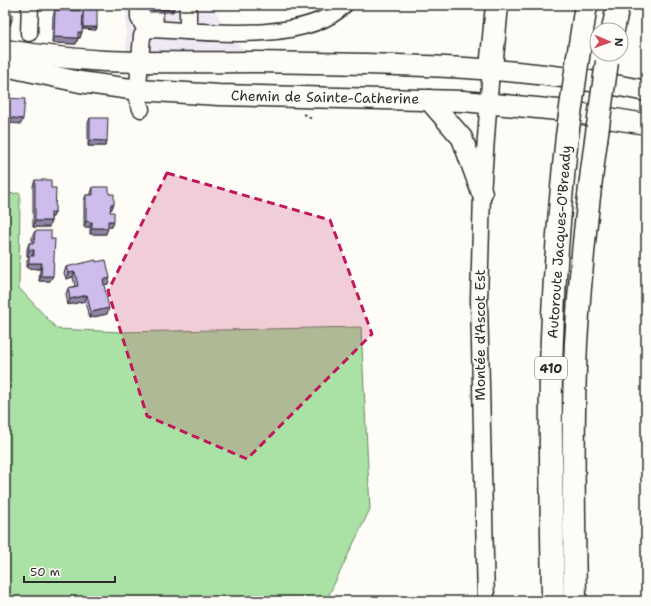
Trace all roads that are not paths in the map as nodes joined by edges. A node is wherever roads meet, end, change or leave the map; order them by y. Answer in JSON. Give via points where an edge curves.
{"nodes":[{"id":1,"x":30,"y":5,"type":"edge"},
{"id":2,"x":139,"y":5,"type":"edge"},
{"id":3,"x":188,"y":5,"type":"edge"},
{"id":4,"x":344,"y":5,"type":"edge"},
{"id":5,"x":497,"y":5,"type":"edge"},
{"id":6,"x":586,"y":5,"type":"edge"},
{"id":7,"x":618,"y":5,"type":"edge"},
{"id":8,"x":155,"y":12,"type":"edge"},
{"id":9,"x":615,"y":22,"type":"edge"},
{"id":10,"x":150,"y":30,"type":"junction"},
{"id":11,"x":188,"y":31,"type":"junction"},
{"id":12,"x":29,"y":33,"type":"dead end"},
{"id":13,"x":5,"y":50,"type":"edge"},
{"id":14,"x":140,"y":62,"type":"junction"},
{"id":15,"x":607,"y":62,"type":"edge"},
{"id":16,"x":5,"y":66,"type":"edge"},
{"id":17,"x":491,"y":69,"type":"junction"},
{"id":18,"x":646,"y":91,"type":"edge"},
{"id":19,"x":140,"y":100,"type":"junction"},
{"id":20,"x":429,"y":100,"type":"junction"},
{"id":21,"x":488,"y":103,"type":"junction"},
{"id":22,"x":646,"y":124,"type":"edge"},
{"id":23,"x":482,"y":193,"type":"junction"},
{"id":24,"x":486,"y":601,"type":"edge"},
{"id":25,"x":553,"y":601,"type":"edge"},
{"id":26,"x":575,"y":601,"type":"edge"}],
"edges":[{"from":1,"to":12,"type":"street"},
{"from":2,"to":10,"type":"street","via":[[139,18]]},
{"from":3,"to":11,"type":"street"},
{"from":4,"to":11,"type":"street","via":[[320,20],[277,31]]},
{"from":5,"to":17,"type":"highway"},
{"from":6,"to":25,"type":"highway","name":"Autoroute Jacques-O'Bready","number":"410","bridge":true,"via":[[567,136],[557,240],[552,356]]},
{"from":7,"to":9,"type":"highway"},
{"from":8,"to":10,"type":"street"},
{"from":10,"to":11,"type":"street"},
{"from":10,"to":14,"type":"street","via":[[142,36]]},
{"from":13,"to":14,"type":"main road","via":[[81,59]]},
{"from":14,"to":17,"type":"main road","via":[[314,63]]},
{"from":14,"to":19,"type":"street"},
{"from":15,"to":26,"type":"highway","name":"Autoroute Jacques-O'Bready","number":"410","bridge":true,"via":[[585,231],[576,342],[573,459]]},
{"from":16,"to":19,"type":"main road","name":"Chemin de Sainte-Catherine","via":[[80,82]]},
{"from":17,"to":18,"type":"main road","via":[[571,78]]},
{"from":17,"to":21,"type":"street","name":"Montée d'Ascot Est"},
{"from":19,"to":20,"type":"main road","name":"Chemin de Sainte-Catherine","via":[[206,94]]},
{"from":20,"to":21,"type":"main road","name":"Chemin de Sainte-Catherine"},
{"from":20,"to":23,"type":"main road","via":[[462,138]]},
{"from":21,"to":22,"type":"main road","name":"Chemin de Sainte-Catherine","via":[[576,112]]},
{"from":21,"to":23,"type":"street","name":"Montée d'Ascot Est"},
{"from":23,"to":24,"type":"street","name":"Montée d'Ascot Est","via":[[479,353]]}]}
